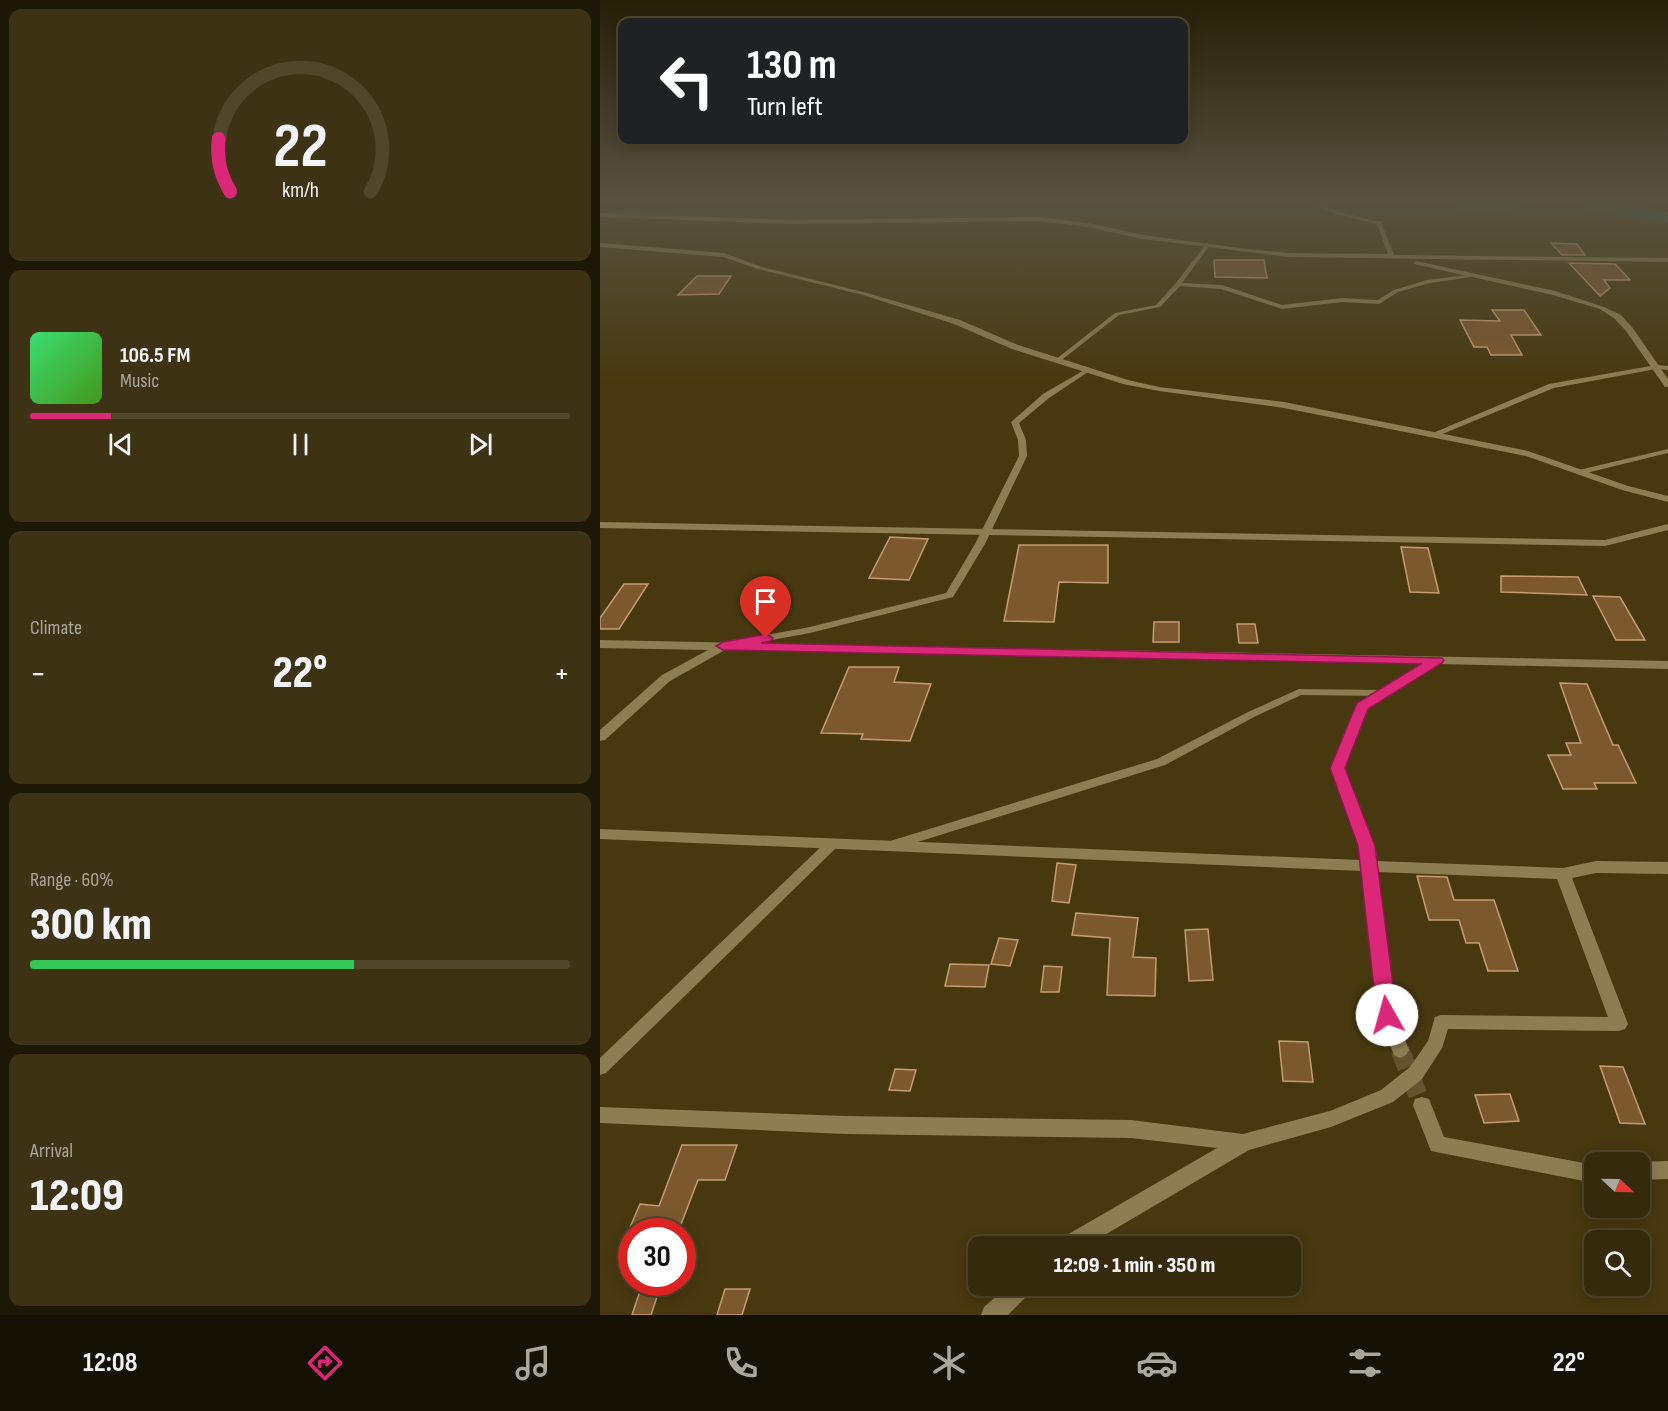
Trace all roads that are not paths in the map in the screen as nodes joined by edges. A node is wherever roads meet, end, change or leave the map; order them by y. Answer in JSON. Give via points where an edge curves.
{"nodes":[{"id":1,"x":742,"y":261,"type":"edge"},
{"id":2,"x":1194,"y":261,"type":"edge"},
{"id":3,"x":1411,"y":261,"type":"edge"},
{"id":4,"x":1475,"y":276,"type":"junction"},
{"id":5,"x":1178,"y":284,"type":"junction"},
{"id":6,"x":1057,"y":361,"type":"junction"},
{"id":7,"x":1656,"y":367,"type":"junction"},
{"id":8,"x":1668,"y":368,"type":"edge"},
{"id":9,"x":1088,"y":370,"type":"junction"},
{"id":10,"x":1668,"y":385,"type":"edge"},
{"id":11,"x":1432,"y":435,"type":"junction"},
{"id":12,"x":1668,"y":451,"type":"edge"},
{"id":13,"x":1582,"y":472,"type":"junction"},
{"id":14,"x":1668,"y":499,"type":"edge"},
{"id":15,"x":600,"y":525,"type":"edge"},
{"id":16,"x":1668,"y":527,"type":"edge"},
{"id":17,"x":986,"y":532,"type":"junction"},
{"id":18,"x":600,"y":644,"type":"edge"},
{"id":19,"x":723,"y":646,"type":"junction"},
{"id":20,"x":1437,"y":660,"type":"junction"},
{"id":21,"x":1668,"y":665,"type":"edge"},
{"id":22,"x":1384,"y":693,"type":"junction"},
{"id":23,"x":600,"y":737,"type":"edge"},
{"id":24,"x":600,"y":834,"type":"edge"},
{"id":25,"x":832,"y":844,"type":"junction"},
{"id":26,"x":889,"y":846,"type":"junction"},
{"id":27,"x":1369,"y":866,"type":"junction"},
{"id":28,"x":1668,"y":868,"type":"edge"},
{"id":29,"x":1563,"y":874,"type":"junction"},
{"id":30,"x":1400,"y":1050,"type":"tunnel mouth"},
{"id":31,"x":600,"y":1068,"type":"edge"},
{"id":32,"x":1422,"y":1105,"type":"tunnel mouth"},
{"id":33,"x":600,"y":1115,"type":"edge"},
{"id":34,"x":1244,"y":1143,"type":"junction"},
{"id":35,"x":1668,"y":1170,"type":"edge"},
{"id":36,"x":1650,"y":1171,"type":"edge"},
{"id":37,"x":1584,"y":1172,"type":"edge"},
{"id":38,"x":1084,"y":1236,"type":"edge"},
{"id":39,"x":1012,"y":1296,"type":"edge"},
{"id":40,"x":992,"y":1315,"type":"edge"}],
"edges":[{"from":1,"to":6,"type":"street","via":[[957,322]]},
{"from":2,"to":5,"type":"lane"},
{"from":3,"to":4,"type":"street"},
{"from":4,"to":5,"type":"lane","via":[[1429,281],[1396,291],[1379,302],[1342,300],[1282,307],[1222,287]]},
{"from":4,"to":7,"type":"street","via":[[1555,293],[1602,308],[1629,329]]},
{"from":5,"to":6,"type":"lane","via":[[1158,306],[1117,314]]},
{"from":6,"to":9,"type":"street"},
{"from":7,"to":8,"type":"lane"},
{"from":7,"to":10,"type":"street"},
{"from":7,"to":11,"type":"lane","via":[[1552,386]]},
{"from":9,"to":11,"type":"street","via":[[1159,389],[1284,405]]},
{"from":9,"to":17,"type":"lane","via":[[1046,396],[1015,422],[1023,456]]},
{"from":11,"to":13,"type":"street","via":[[1528,454]]},
{"from":12,"to":13,"type":"lane"},
{"from":13,"to":14,"type":"street"},
{"from":15,"to":17,"type":"street"},
{"from":16,"to":17,"type":"street","via":[[1605,543]]},
{"from":17,"to":19,"type":"lane","via":[[950,595],[810,630]]},
{"from":18,"to":19,"type":"street"},
{"from":19,"to":20,"type":"street"},
{"from":19,"to":23,"type":"street","via":[[666,678]]},
{"from":20,"to":21,"type":"street"},
{"from":20,"to":22,"type":"street"},
{"from":22,"to":26,"type":"lane","via":[[1299,692],[1161,762]]},
{"from":22,"to":27,"type":"street","via":[[1362,706],[1338,768],[1366,846]]},
{"from":24,"to":25,"type":"street"},
{"from":25,"to":26,"type":"street"},
{"from":25,"to":31,"type":"lane"},
{"from":26,"to":27,"type":"street"},
{"from":27,"to":29,"type":"street"},
{"from":27,"to":30,"type":"street","via":[[1387,1015]]},
{"from":28,"to":29,"type":"street","via":[[1596,867]]},
{"from":29,"to":34,"type":"street","via":[[1619,1024],[1441,1022],[1436,1043],[1416,1073],[1387,1096],[1331,1119]]},
{"from":32,"to":37,"type":"street","via":[[1438,1145]]},
{"from":33,"to":34,"type":"street","via":[[845,1125],[1131,1129]]},
{"from":34,"to":38,"type":"street"},
{"from":35,"to":36,"type":"street"},
{"from":39,"to":40,"type":"street"}]}
